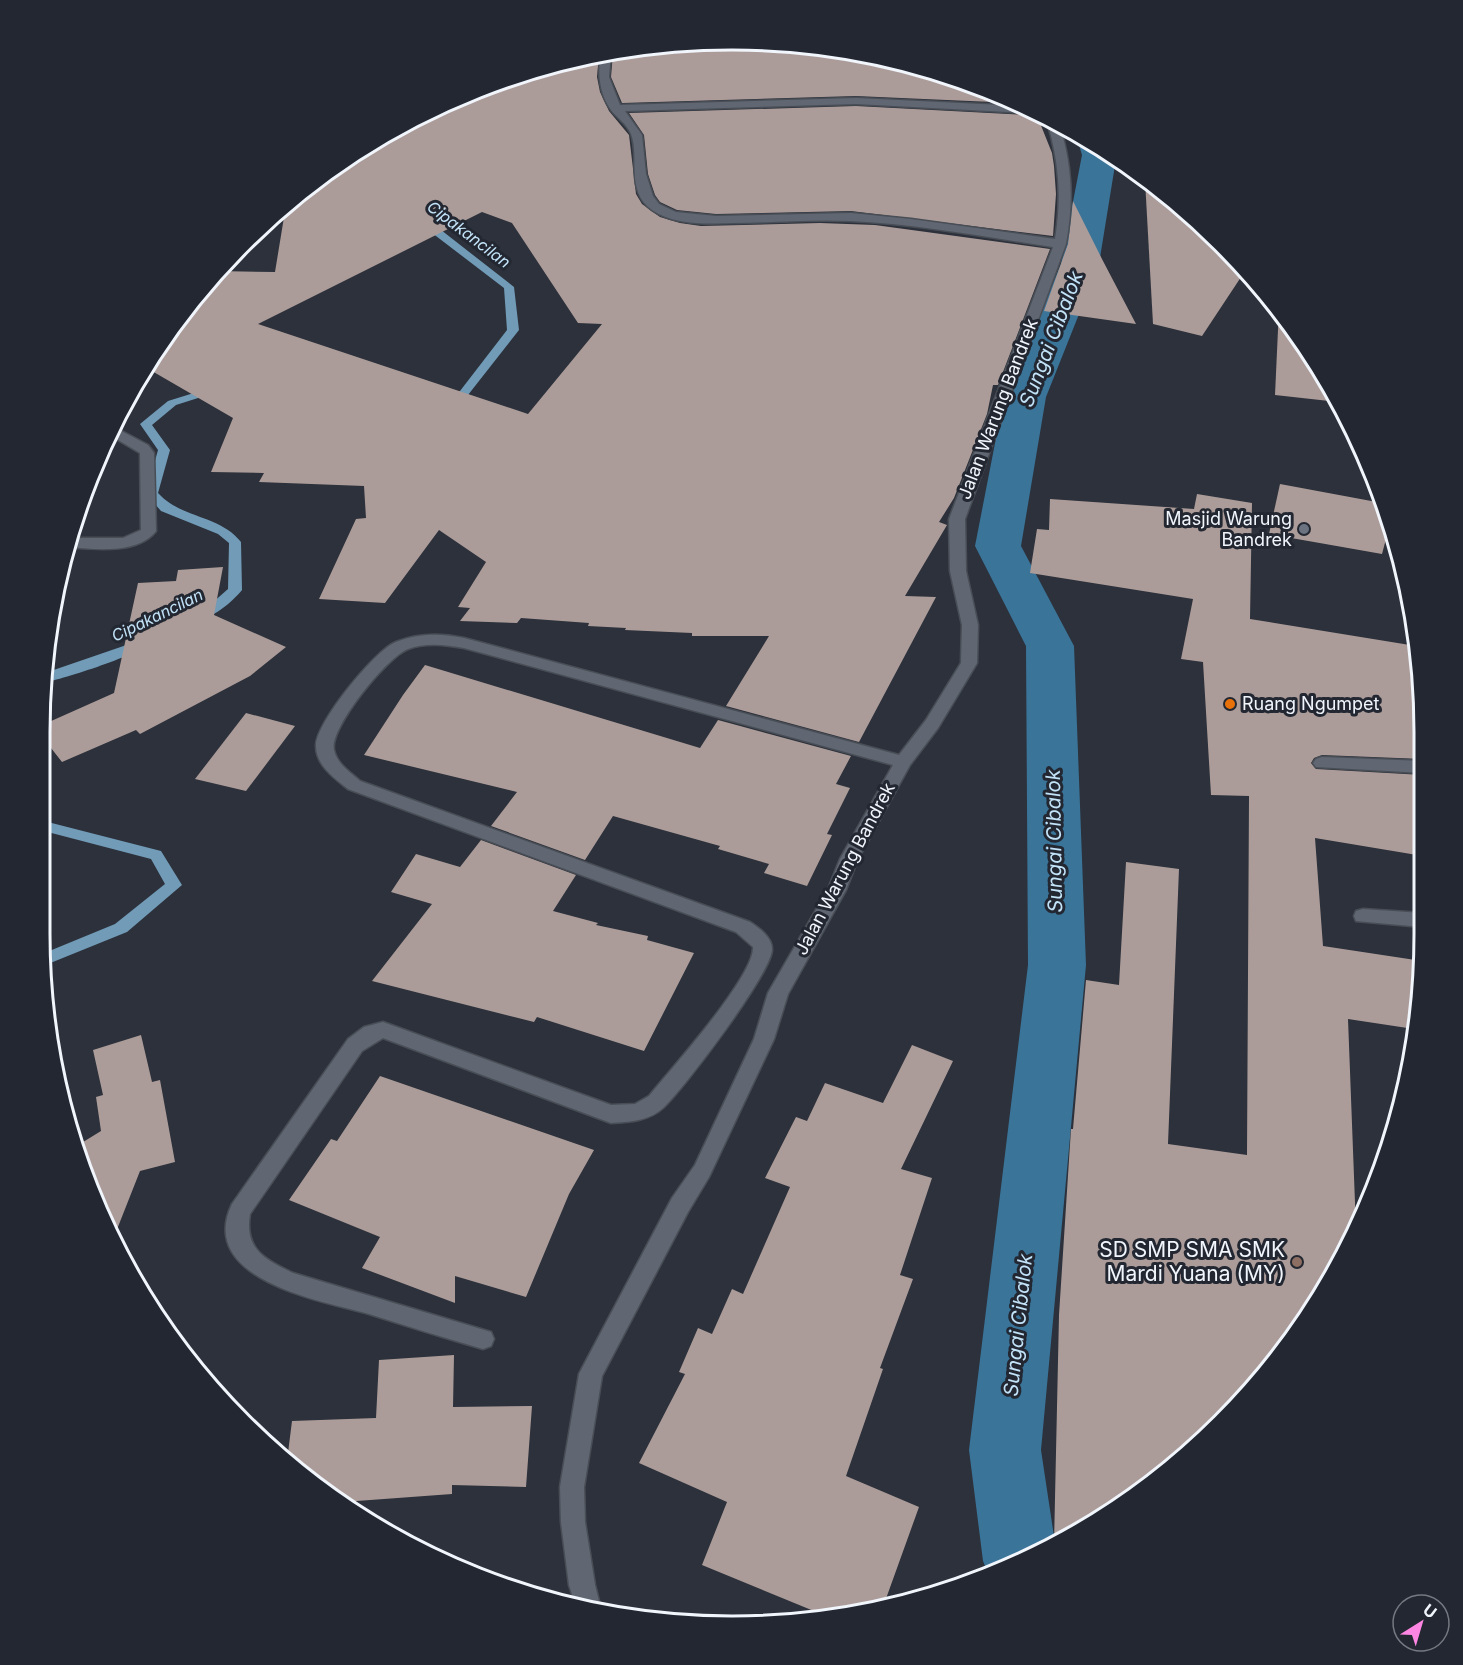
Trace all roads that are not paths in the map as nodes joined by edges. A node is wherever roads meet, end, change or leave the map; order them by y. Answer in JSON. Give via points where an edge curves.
{"nodes":[{"id":1,"x":605,"y":62,"type":"edge"},
{"id":2,"x":615,"y":108,"type":"junction"},
{"id":3,"x":1009,"y":109,"type":"edge"},
{"id":4,"x":1056,"y":132,"type":"edge"},
{"id":5,"x":1060,"y":244,"type":"junction"},
{"id":6,"x":118,"y":434,"type":"edge"},
{"id":7,"x":77,"y":543,"type":"edge"},
{"id":8,"x":903,"y":762,"type":"junction"},
{"id":9,"x":1322,"y":763,"type":"dead end"},
{"id":10,"x":1414,"y":767,"type":"edge"},
{"id":11,"x":1363,"y":916,"type":"dead end"},
{"id":12,"x":1414,"y":919,"type":"edge"},
{"id":13,"x":483,"y":1339,"type":"dead end"},
{"id":14,"x":586,"y":1599,"type":"edge"}],
"edges":[{"from":1,"to":2,"type":"street","via":[[607,93]]},
{"from":2,"to":3,"type":"street","via":[[856,101]]},
{"from":2,"to":5,"type":"street","via":[[637,133],[638,160],[648,199],[656,209],[668,214],[746,219],[864,219]]},
{"from":4,"to":5,"type":"street","name":"Jalan Warung Bandrek","via":[[1068,185]]},
{"from":5,"to":8,"type":"street","name":"Jalan Warung Bandrek","via":[[957,519],[958,571],[970,625],[969,663],[932,724]]},
{"from":6,"to":7,"type":"street","via":[[147,453],[148,531],[141,539],[129,543]]},
{"from":8,"to":13,"type":"street","via":[[440,639],[411,641],[390,651],[328,726],[326,759],[354,786],[743,927],[762,945],[762,962],[722,1018],[656,1102],[635,1113],[611,1114],[384,1030],[371,1033],[355,1045],[240,1211],[239,1241],[246,1254],[263,1268],[295,1282]]},
{"from":8,"to":14,"type":"street","name":"Jalan Warung Bandrek","via":[[778,993],[742,1093],[712,1152],[591,1374],[572,1487],[573,1522]]},
{"from":9,"to":10,"type":"street"},
{"from":11,"to":12,"type":"street"}]}
